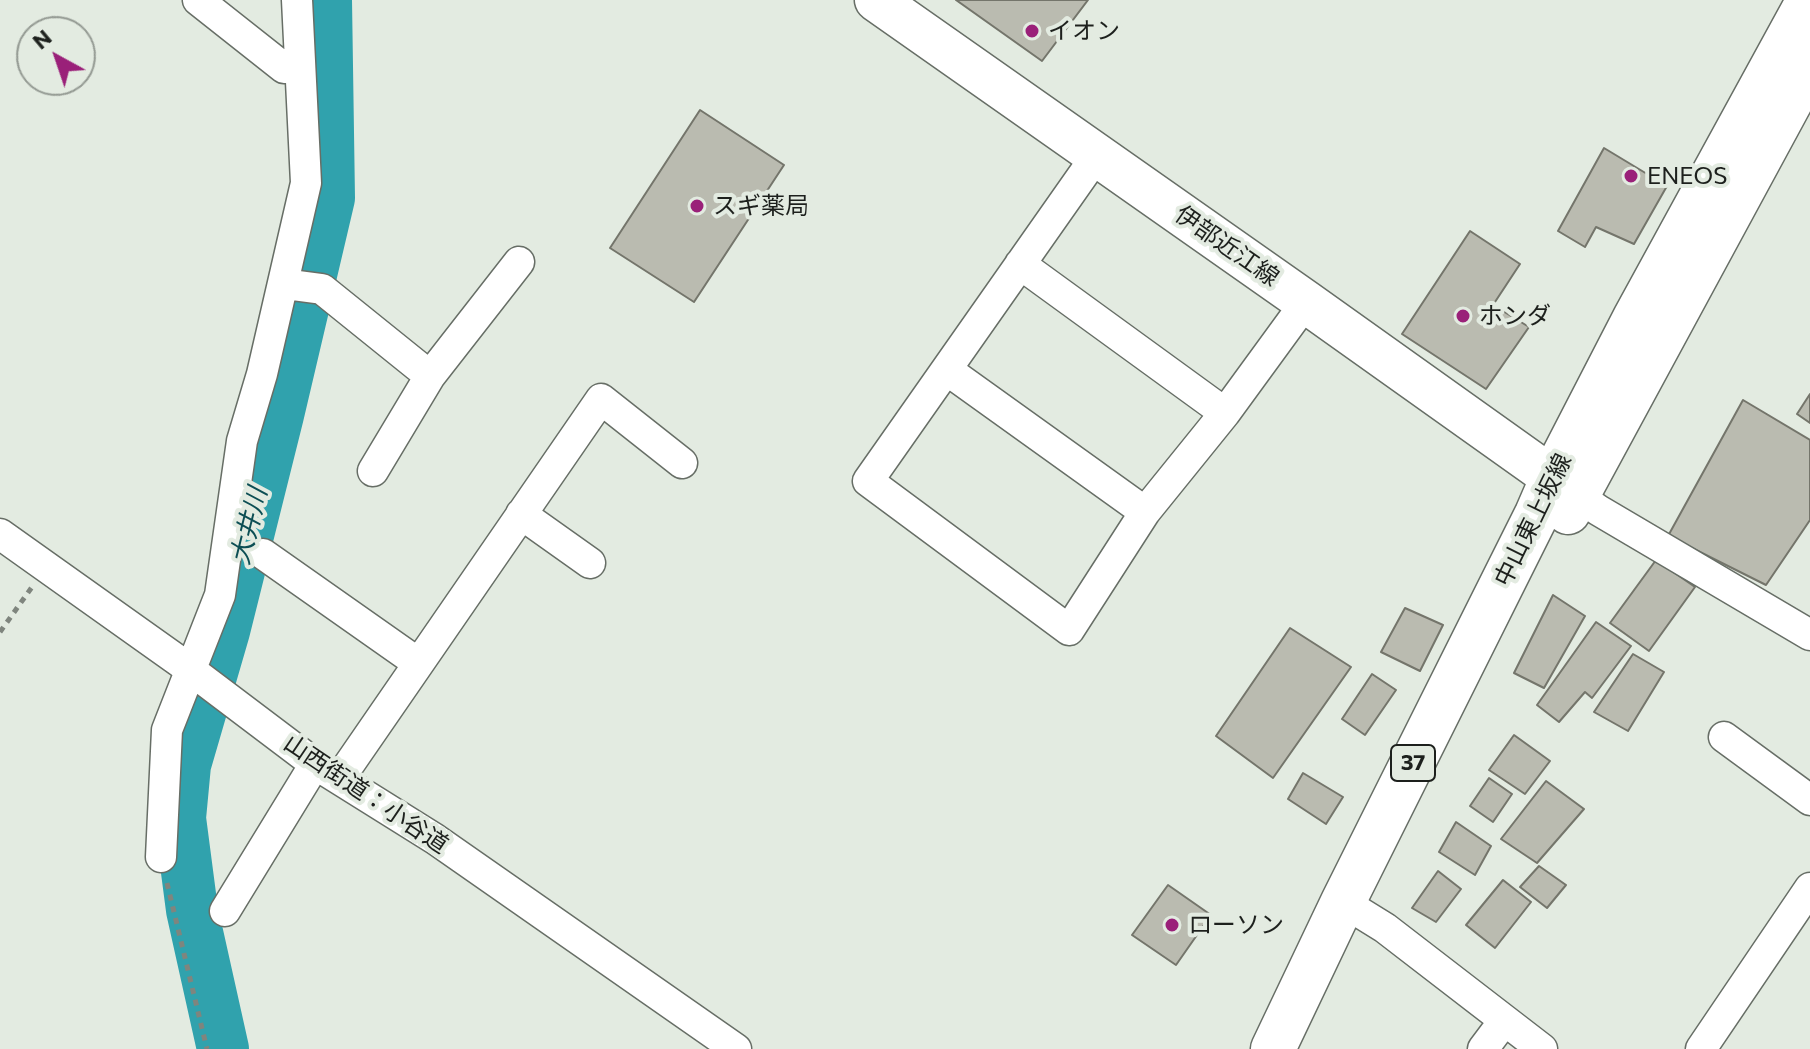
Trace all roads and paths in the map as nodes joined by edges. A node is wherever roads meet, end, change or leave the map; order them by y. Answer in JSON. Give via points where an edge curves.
{"nodes":[{"id":1,"x":198,"y":0,"type":"edge"},
{"id":2,"x":297,"y":0,"type":"edge"},
{"id":3,"x":876,"y":0,"type":"edge"},
{"id":4,"x":1809,"y":0,"type":"edge"},
{"id":5,"x":1810,"y":65,"type":"edge"},
{"id":6,"x":300,"y":67,"type":"junction"},
{"id":7,"x":1097,"y":155,"type":"junction"},
{"id":8,"x":519,"y":262,"type":"dead end"},
{"id":9,"x":1020,"y":264,"type":"junction"},
{"id":10,"x":284,"y":284,"type":"junction"},
{"id":11,"x":1306,"y":302,"type":"junction"},
{"id":12,"x":947,"y":370,"type":"junction"},
{"id":13,"x":430,"y":376,"type":"junction"},
{"id":14,"x":1225,"y":413,"type":"junction"},
{"id":15,"x":682,"y":463,"type":"dead end"},
{"id":16,"x":373,"y":471,"type":"dead end"},
{"id":17,"x":1565,"y":486,"type":"junction"},
{"id":18,"x":1145,"y":512,"type":"junction"},
{"id":19,"x":521,"y":514,"type":"junction"},
{"id":20,"x":0,"y":534,"type":"edge"},
{"id":21,"x":263,"y":554,"type":"dead end"},
{"id":22,"x":590,"y":563,"type":"dead end"},
{"id":23,"x":45,"y":568,"type":"junction"},
{"id":24,"x":0,"y":632,"type":"edge"},
{"id":25,"x":1810,"y":635,"type":"edge"},
{"id":26,"x":418,"y":663,"type":"junction"},
{"id":27,"x":190,"y":670,"type":"junction"},
{"id":28,"x":1724,"y":737,"type":"dead end"},
{"id":29,"x":327,"y":772,"type":"junction"},
{"id":30,"x":1810,"y":800,"type":"edge"},
{"id":31,"x":161,"y":857,"type":"joint"},
{"id":32,"x":1810,"y":888,"type":"edge"},
{"id":33,"x":1356,"y":910,"type":"junction"},
{"id":34,"x":225,"y":911,"type":"dead end"},
{"id":35,"x":1504,"y":1021,"type":"junction"},
{"id":36,"x":207,"y":1049,"type":"edge"},
{"id":37,"x":736,"y":1049,"type":"edge"},
{"id":38,"x":1273,"y":1049,"type":"edge"},
{"id":39,"x":1304,"y":1049,"type":"edge"},
{"id":40,"x":1483,"y":1049,"type":"edge"},
{"id":41,"x":1542,"y":1049,"type":"edge"},
{"id":42,"x":1701,"y":1049,"type":"edge"}],
"edges":[{"from":1,"to":6,"type":"street","via":[[284,68]]},
{"from":2,"to":6,"type":"street"},
{"from":3,"to":7,"type":"main road","name":"伊部近江線"},
{"from":4,"to":17,"type":"main road","name":"中山東上坂線","number":"37","via":[[1635,318]]},
{"from":5,"to":17,"type":"main road","name":"中山東上坂線","number":"37","via":[[1610,437]]},
{"from":6,"to":10,"type":"street","via":[[306,183]]},
{"from":7,"to":9,"type":"street"},
{"from":7,"to":11,"type":"main road","name":"伊部近江線"},
{"from":8,"to":13,"type":"street"},
{"from":9,"to":12,"type":"street"},
{"from":9,"to":14,"type":"street"},
{"from":10,"to":13,"type":"street","via":[[322,289]]},
{"from":10,"to":27,"type":"street","via":[[242,441],[220,595]]},
{"from":11,"to":14,"type":"street"},
{"from":11,"to":17,"type":"main road","name":"伊部近江線"},
{"from":12,"to":18,"type":"street"},
{"from":12,"to":18,"type":"street","via":[[868,481],[1069,630]]},
{"from":13,"to":16,"type":"street"},
{"from":14,"to":18,"type":"street"},
{"from":15,"to":19,"type":"street","via":[[601,399]]},
{"from":17,"to":25,"type":"street"},
{"from":17,"to":33,"type":"main road","name":"中山東上坂線","number":"37","via":[[1531,528]]},
{"from":19,"to":22,"type":"street"},
{"from":19,"to":26,"type":"street"},
{"from":20,"to":23,"type":"street","name":"山西街道：小谷道"},
{"from":21,"to":26,"type":"street"},
{"from":23,"to":24,"type":"path"},
{"from":23,"to":27,"type":"street","name":"山西街道：小谷道"},
{"from":26,"to":29,"type":"street"},
{"from":27,"to":29,"type":"street","name":"山西街道：小谷道"},
{"from":27,"to":31,"type":"street","via":[[167,730]]},
{"from":28,"to":30,"type":"street"},
{"from":29,"to":34,"type":"street"},
{"from":29,"to":37,"type":"street","name":"山西街道：小谷道","via":[[435,839]]},
{"from":31,"to":36,"type":"path"},
{"from":32,"to":42,"type":"street"},
{"from":33,"to":35,"type":"street"},
{"from":33,"to":38,"type":"main road","name":"中山東上坂線","number":"37"},
{"from":33,"to":39,"type":"main road","name":"中山東上坂線","number":"37"},
{"from":35,"to":40,"type":"street"},
{"from":35,"to":41,"type":"street"}]}
